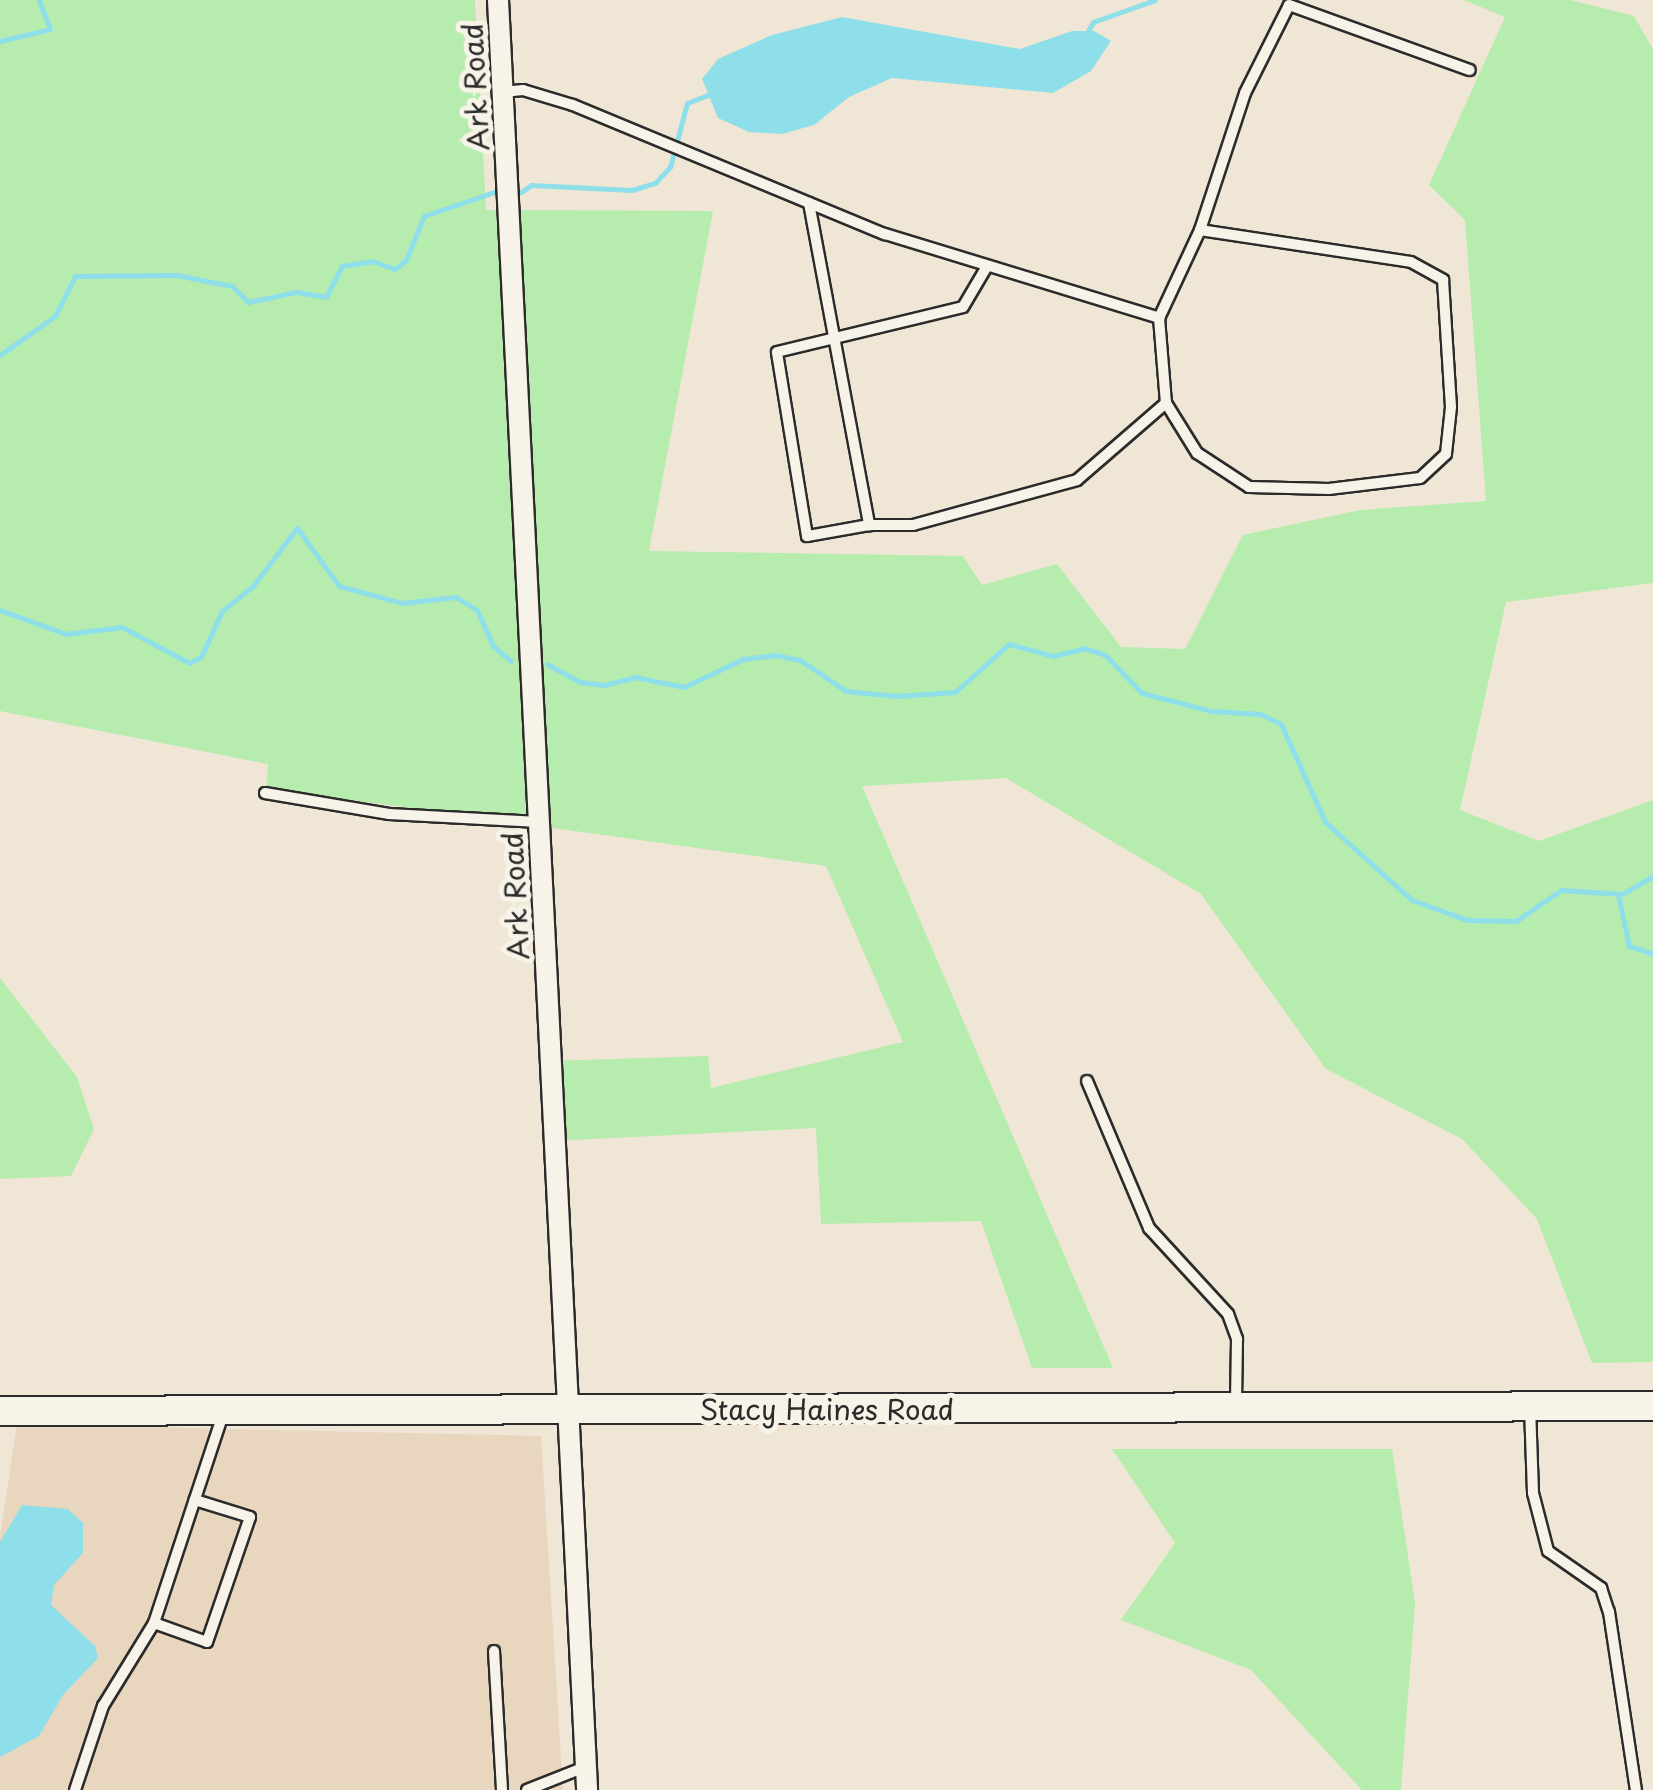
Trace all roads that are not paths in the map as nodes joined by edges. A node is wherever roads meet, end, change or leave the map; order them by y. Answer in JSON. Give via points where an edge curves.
{"nodes":[{"id":1,"x":498,"y":0,"type":"edge"},
{"id":2,"x":1470,"y":70,"type":"dead end"},
{"id":3,"x":503,"y":92,"type":"junction"},
{"id":4,"x":810,"y":203,"type":"junction"},
{"id":5,"x":1200,"y":230,"type":"junction"},
{"id":6,"x":986,"y":268,"type":"junction"},
{"id":7,"x":1159,"y":318,"type":"junction"},
{"id":8,"x":835,"y":340,"type":"junction"},
{"id":9,"x":1166,"y":403,"type":"junction"},
{"id":10,"x":869,"y":525,"type":"junction"},
{"id":11,"x":264,"y":793,"type":"dead end"},
{"id":12,"x":539,"y":822,"type":"junction"},
{"id":13,"x":1087,"y":1081,"type":"dead end"},
{"id":14,"x":1236,"y":1406,"type":"junction"},
{"id":15,"x":1530,"y":1406,"type":"junction"},
{"id":16,"x":1653,"y":1406,"type":"edge"},
{"id":17,"x":568,"y":1410,"type":"junction"},
{"id":18,"x":224,"y":1411,"type":"junction"},
{"id":19,"x":0,"y":1412,"type":"edge"},
{"id":20,"x":194,"y":1500,"type":"junction"},
{"id":21,"x":154,"y":1623,"type":"junction"},
{"id":22,"x":494,"y":1652,"type":"dead end"},
{"id":23,"x":586,"y":1767,"type":"junction"},
{"id":24,"x":75,"y":1790,"type":"edge"},
{"id":25,"x":502,"y":1790,"type":"edge"},
{"id":26,"x":526,"y":1790,"type":"edge"},
{"id":27,"x":586,"y":1790,"type":"edge"},
{"id":28,"x":1636,"y":1790,"type":"edge"}],
"edges":[{"from":1,"to":3,"type":"street","name":"Ark Road"},
{"from":2,"to":5,"type":"lane","via":[[1289,5],[1245,92]]},
{"from":3,"to":4,"type":"lane","via":[[523,90],[608,120]]},
{"from":3,"to":12,"type":"street","name":"Ark Road"},
{"from":4,"to":6,"type":"lane"},
{"from":4,"to":8,"type":"lane"},
{"from":5,"to":7,"type":"lane"},
{"from":5,"to":9,"type":"lane","via":[[1411,262],[1443,280],[1451,407],[1446,454],[1420,478],[1330,489],[1250,487],[1197,452]]},
{"from":6,"to":7,"type":"lane"},
{"from":6,"to":8,"type":"lane","via":[[963,307]]},
{"from":7,"to":9,"type":"lane"},
{"from":8,"to":10,"type":"lane"},
{"from":8,"to":10,"type":"lane","via":[[777,352],[807,536]]},
{"from":9,"to":10,"type":"lane","via":[[1076,480],[912,525]]},
{"from":11,"to":12,"type":"lane","via":[[389,814]]},
{"from":12,"to":17,"type":"street","name":"Ark Road"},
{"from":13,"to":14,"type":"lane","via":[[1148,1228],[1220,1301],[1234,1326]]},
{"from":14,"to":15,"type":"street","name":"Stacy Haines Road"},
{"from":14,"to":17,"type":"street","name":"Stacy Haines Road"},
{"from":15,"to":16,"type":"street","name":"Stacy Haines Road"},
{"from":15,"to":28,"type":"lane","via":[[1533,1493],[1548,1551],[1600,1588],[1609,1612]]},
{"from":17,"to":18,"type":"street","name":"Stacy Haines Road"},
{"from":17,"to":23,"type":"street","name":"Ark Road"},
{"from":18,"to":19,"type":"street","name":"Stacy Haines Road"},
{"from":18,"to":20,"type":"lane"},
{"from":20,"to":21,"type":"lane"},
{"from":20,"to":21,"type":"lane","via":[[250,1517],[207,1642]]},
{"from":21,"to":24,"type":"lane","via":[[103,1706]]},
{"from":22,"to":25,"type":"lane"},
{"from":23,"to":26,"type":"lane"},
{"from":23,"to":27,"type":"street","name":"Ark Road"}]}
